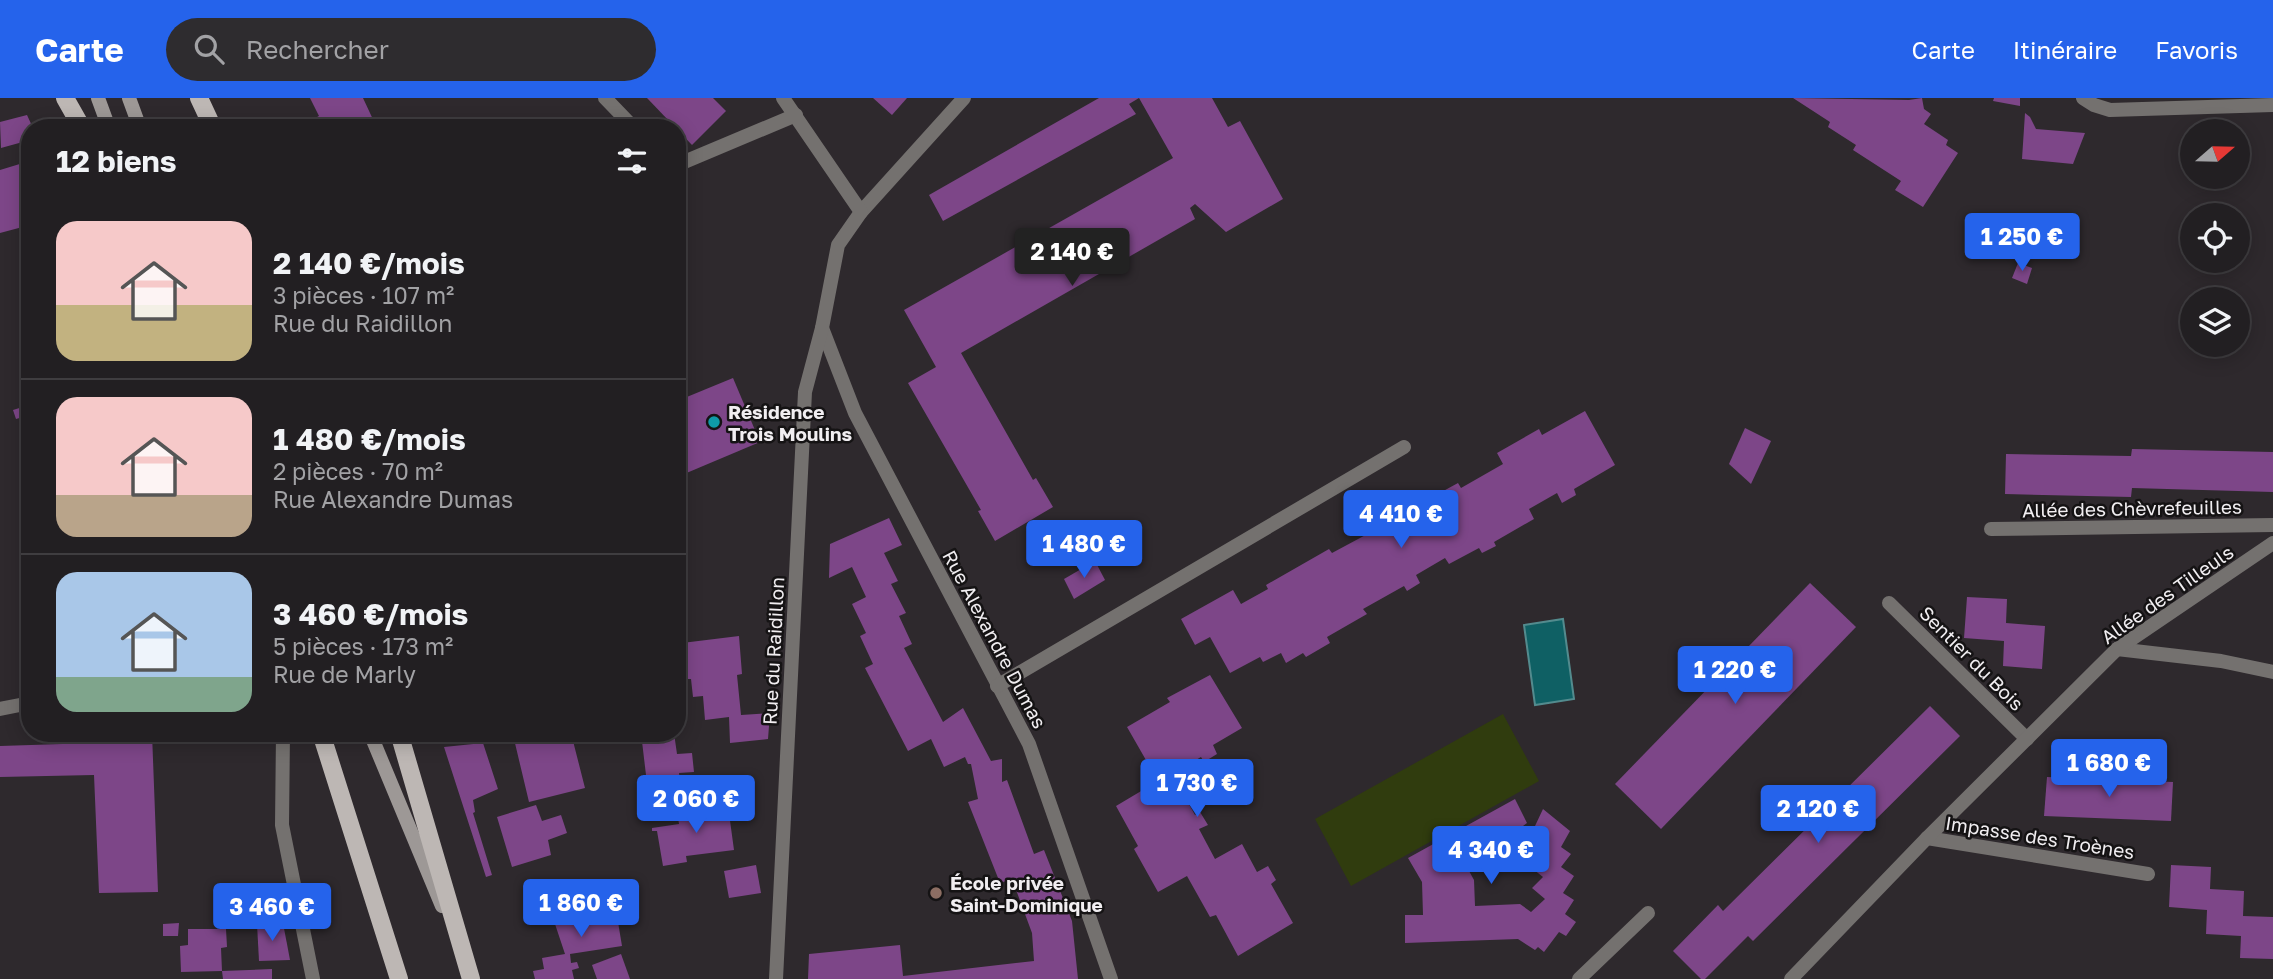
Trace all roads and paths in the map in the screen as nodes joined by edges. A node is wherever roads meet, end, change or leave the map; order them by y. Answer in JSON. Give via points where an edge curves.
{"nodes":[{"id":1,"x":65,"y":98,"type":"edge"},
{"id":2,"x":99,"y":98,"type":"edge"},
{"id":3,"x":129,"y":98,"type":"edge"},
{"id":4,"x":200,"y":98,"type":"edge"},
{"id":5,"x":605,"y":98,"type":"edge"},
{"id":6,"x":783,"y":98,"type":"edge"},
{"id":7,"x":964,"y":98,"type":"edge"},
{"id":8,"x":2083,"y":98,"type":"edge"},
{"id":9,"x":2273,"y":105,"type":"edge"},
{"id":10,"x":796,"y":115,"type":"junction"},
{"id":11,"x":77,"y":119,"type":"edge"},
{"id":12,"x":106,"y":119,"type":"edge"},
{"id":13,"x":137,"y":119,"type":"edge"},
{"id":14,"x":209,"y":119,"type":"edge"},
{"id":15,"x":625,"y":119,"type":"edge"},
{"id":16,"x":686,"y":161,"type":"edge"},
{"id":17,"x":861,"y":212,"type":"junction"},
{"id":18,"x":822,"y":328,"type":"junction"},
{"id":19,"x":1404,"y":447,"type":"dead end"},
{"id":20,"x":2273,"y":525,"type":"edge"},
{"id":21,"x":1991,"y":529,"type":"dead end"},
{"id":22,"x":2273,"y":543,"type":"edge"},
{"id":23,"x":1889,"y":603,"type":"dead end"},
{"id":24,"x":2117,"y":649,"type":"junction"},
{"id":25,"x":2273,"y":672,"type":"edge"},
{"id":26,"x":998,"y":686,"type":"junction"},
{"id":27,"x":21,"y":705,"type":"edge"},
{"id":28,"x":0,"y":709,"type":"edge"},
{"id":29,"x":2027,"y":739,"type":"junction"},
{"id":30,"x":283,"y":742,"type":"edge"},
{"id":31,"x":323,"y":742,"type":"edge"},
{"id":32,"x":374,"y":742,"type":"edge"},
{"id":33,"x":402,"y":742,"type":"edge"},
{"id":34,"x":1927,"y":838,"type":"junction"},
{"id":35,"x":2148,"y":874,"type":"dead end"},
{"id":36,"x":1648,"y":913,"type":"dead end"},
{"id":37,"x":463,"y":956,"type":"junction"},
{"id":38,"x":313,"y":979,"type":"edge"},
{"id":39,"x":399,"y":979,"type":"edge"},
{"id":40,"x":471,"y":979,"type":"edge"},
{"id":41,"x":776,"y":979,"type":"edge"},
{"id":42,"x":1111,"y":979,"type":"edge"},
{"id":43,"x":1579,"y":979,"type":"edge"},
{"id":44,"x":1791,"y":979,"type":"edge"}],
"edges":[{"from":1,"to":11,"type":"main road"},
{"from":2,"to":12,"type":"main road"},
{"from":3,"to":13,"type":"main road"},
{"from":4,"to":14,"type":"main road"},
{"from":5,"to":15,"type":"street"},
{"from":6,"to":10,"type":"street"},
{"from":7,"to":17,"type":"street"},
{"from":8,"to":9,"type":"street","via":[[2110,110]]},
{"from":10,"to":16,"type":"street"},
{"from":10,"to":17,"type":"street"},
{"from":17,"to":18,"type":"street","name":"Rue du Raidillon","via":[[838,245]]},
{"from":18,"to":26,"type":"street","name":"Rue Alexandre Dumas","via":[[855,413]]},
{"from":18,"to":41,"type":"street","name":"Rue du Raidillon","via":[[805,392]]},
{"from":19,"to":26,"type":"street"},
{"from":20,"to":21,"type":"street","name":"Allée des Chèvrefeuilles"},
{"from":22,"to":24,"type":"street","name":"Allée des Tilleuls"},
{"from":23,"to":29,"type":"street","name":"Sentier du Bois"},
{"from":24,"to":25,"type":"street"},
{"from":24,"to":29,"type":"street","name":"Allée des Tilleuls"},
{"from":26,"to":42,"type":"street","name":"Rue Alexandre Dumas","via":[[1029,744]]},
{"from":27,"to":28,"type":"street"},
{"from":29,"to":34,"type":"street","name":"Allée des Tilleuls"},
{"from":30,"to":38,"type":"street","via":[[282,825]]},
{"from":31,"to":39,"type":"main road"},
{"from":32,"to":37,"type":"main road"},
{"from":33,"to":37,"type":"main road"},
{"from":34,"to":35,"type":"street","name":"Impasse des Troènes"},
{"from":34,"to":44,"type":"street","name":"Allée des Tilleuls"},
{"from":36,"to":43,"type":"street"},
{"from":37,"to":40,"type":"main road"}]}
